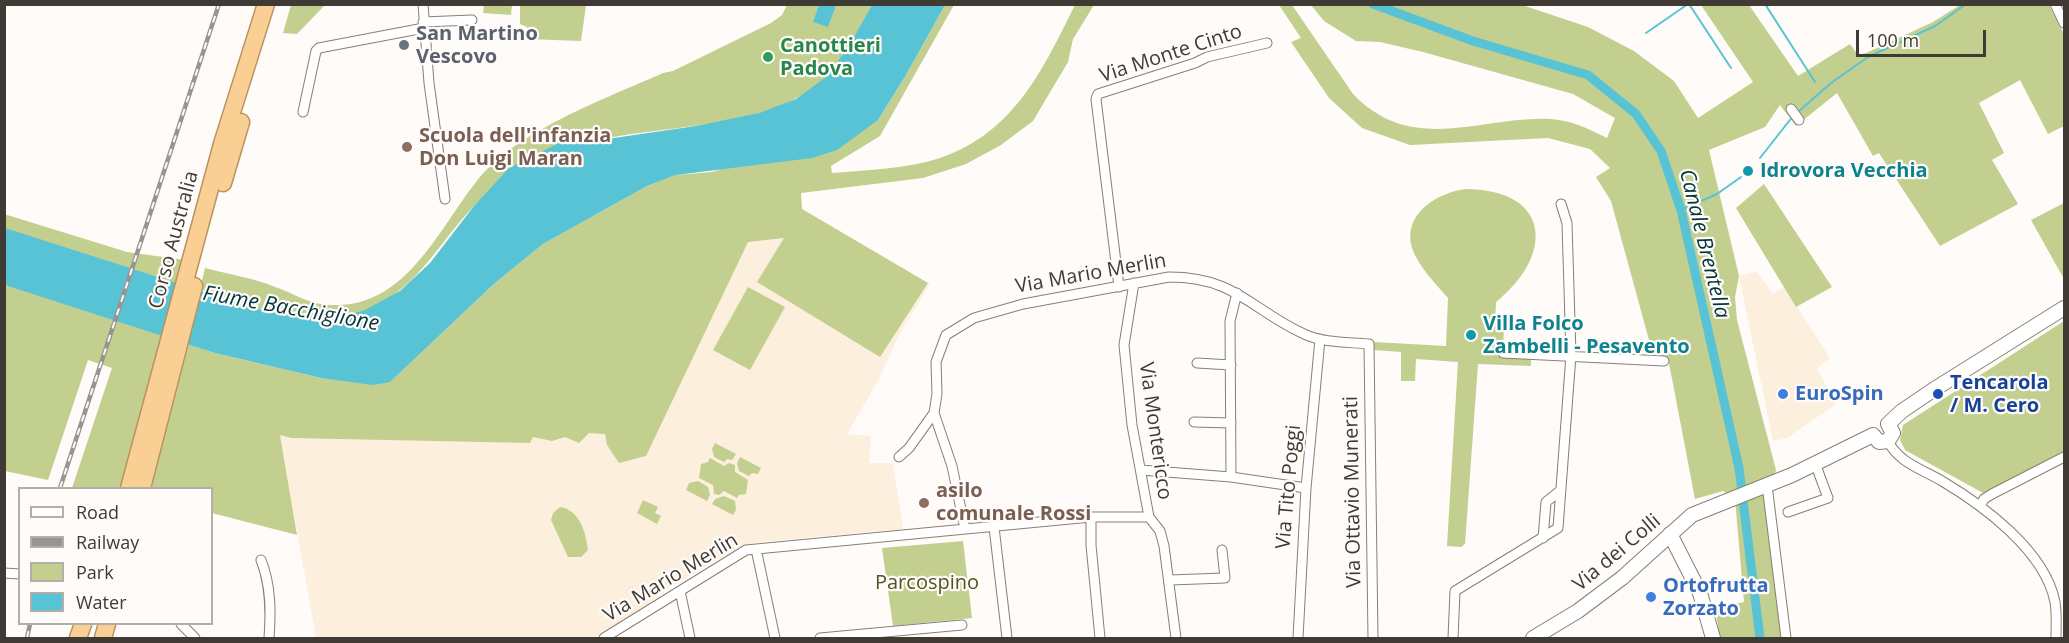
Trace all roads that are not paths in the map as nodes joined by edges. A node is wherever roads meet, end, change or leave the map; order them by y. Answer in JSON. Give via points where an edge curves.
{"nodes":[{"id":1,"x":266,"y":4,"type":"edge"},
{"id":2,"x":277,"y":4,"type":"edge"},
{"id":3,"x":423,"y":4,"type":"edge"},
{"id":4,"x":2055,"y":4,"type":"edge"},
{"id":5,"x":472,"y":20,"type":"dead end"},
{"id":6,"x":2064,"y":23,"type":"edge"},
{"id":7,"x":424,"y":25,"type":"junction"},
{"id":8,"x":1267,"y":43,"type":"dead end"},
{"id":9,"x":1791,"y":109,"type":"dead end"},
{"id":10,"x":303,"y":112,"type":"dead end"},
{"id":11,"x":1799,"y":120,"type":"dead end"},
{"id":12,"x":445,"y":199,"type":"dead end"},
{"id":13,"x":1561,"y":204,"type":"dead end"},
{"id":14,"x":196,"y":257,"type":"junction"},
{"id":15,"x":1134,"y":283,"type":"junction"},
{"id":16,"x":1119,"y":287,"type":"junction"},
{"id":17,"x":1238,"y":293,"type":"junction"},
{"id":18,"x":2064,"y":308,"type":"edge"},
{"id":19,"x":1320,"y":339,"type":"junction"},
{"id":20,"x":1369,"y":346,"type":"joint"},
{"id":21,"x":1503,"y":353,"type":"dead end"},
{"id":22,"x":1571,"y":355,"type":"junction"},
{"id":23,"x":1664,"y":361,"type":"dead end"},
{"id":24,"x":168,"y":363,"type":"junction"},
{"id":25,"x":1197,"y":363,"type":"dead end"},
{"id":26,"x":1231,"y":365,"type":"junction"},
{"id":27,"x":934,"y":413,"type":"junction"},
{"id":28,"x":1194,"y":422,"type":"dead end"},
{"id":29,"x":1231,"y":423,"type":"junction"},
{"id":30,"x":1888,"y":424,"type":"junction"},
{"id":31,"x":1873,"y":435,"type":"junction"},
{"id":32,"x":1888,"y":441,"type":"junction"},
{"id":33,"x":899,"y":457,"type":"dead end"},
{"id":34,"x":2064,"y":457,"type":"edge"},
{"id":35,"x":1815,"y":463,"type":"junction"},
{"id":36,"x":1141,"y":470,"type":"junction"},
{"id":37,"x":1231,"y":477,"type":"junction"},
{"id":38,"x":1765,"y":486,"type":"junction"},
{"id":39,"x":130,"y":487,"type":"edge"},
{"id":40,"x":142,"y":487,"type":"edge"},
{"id":41,"x":1306,"y":488,"type":"junction"},
{"id":42,"x":1561,"y":490,"type":"junction"},
{"id":43,"x":1980,"y":506,"type":"junction"},
{"id":44,"x":1788,"y":512,"type":"dead end"},
{"id":45,"x":1091,"y":517,"type":"junction"},
{"id":46,"x":1149,"y":517,"type":"junction"},
{"id":47,"x":994,"y":527,"type":"junction"},
{"id":48,"x":965,"y":529,"type":"junction"},
{"id":49,"x":1670,"y":534,"type":"junction"},
{"id":50,"x":1543,"y":538,"type":"junction"},
{"id":51,"x":756,"y":549,"type":"junction"},
{"id":52,"x":1222,"y":550,"type":"dead end"},
{"id":53,"x":261,"y":560,"type":"dead end"},
{"id":54,"x":1170,"y":580,"type":"junction"},
{"id":55,"x":680,"y":591,"type":"junction"},
{"id":56,"x":181,"y":625,"type":"edge"},
{"id":57,"x":963,"y":625,"type":"dead end"},
{"id":58,"x":866,"y":637,"type":"edge"},
{"id":59,"x":195,"y":639,"type":"edge"},
{"id":60,"x":269,"y":639,"type":"edge"},
{"id":61,"x":604,"y":639,"type":"edge"},
{"id":62,"x":690,"y":639,"type":"edge"},
{"id":63,"x":775,"y":639,"type":"edge"},
{"id":64,"x":820,"y":639,"type":"edge"},
{"id":65,"x":1007,"y":639,"type":"edge"},
{"id":66,"x":1100,"y":639,"type":"edge"},
{"id":67,"x":1176,"y":639,"type":"edge"},
{"id":68,"x":1298,"y":639,"type":"edge"},
{"id":69,"x":1373,"y":639,"type":"edge"},
{"id":70,"x":1453,"y":639,"type":"edge"},
{"id":71,"x":1533,"y":639,"type":"edge"},
{"id":72,"x":1713,"y":639,"type":"edge"},
{"id":73,"x":1786,"y":639,"type":"edge"},
{"id":74,"x":2056,"y":639,"type":"edge"}],
"edges":[{"from":1,"to":14,"type":"highway","name":"Corso Australia","via":[[222,144]]},
{"from":2,"to":14,"type":"highway","name":"Corso Australia"},
{"from":3,"to":7,"type":"street"},
{"from":4,"to":6,"type":"street"},
{"from":5,"to":7,"type":"street"},
{"from":7,"to":10,"type":"street","via":[[320,48],[316,51]]},
{"from":7,"to":12,"type":"street"},
{"from":8,"to":16,"type":"street","name":"Via Monte Cinto","via":[[1207,57],[1098,94]]},
{"from":9,"to":11,"type":"street"},
{"from":13,"to":22,"type":"street","via":[[1567,223]]},
{"from":14,"to":24,"type":"highway","name":"Corso Australia"},
{"from":15,"to":16,"type":"street","name":"Via Mario Merlin"},
{"from":15,"to":17,"type":"street","name":"Via Mario Merlin","via":[[1193,277]]},
{"from":15,"to":36,"type":"street","name":"Via Montericco","via":[[1124,345]]},
{"from":16,"to":27,"type":"street","name":"Via Mario Merlin","via":[[1023,304],[974,318],[946,334],[936,362]]},
{"from":17,"to":19,"type":"street","name":"Via Mario Merlin","via":[[1296,330]]},
{"from":17,"to":26,"type":"street","via":[[1230,321]]},
{"from":18,"to":30,"type":"main road","via":[[1933,390]]},
{"from":19,"to":20,"type":"street","name":"Via Mario Merlin"},
{"from":19,"to":41,"type":"street","name":"Via Tito Poggi"},
{"from":20,"to":69,"type":"street","name":"Via Ottavio Munerati"},
{"from":21,"to":22,"type":"street"},
{"from":22,"to":23,"type":"street"},
{"from":22,"to":42,"type":"street"},
{"from":24,"to":39,"type":"highway","name":"Corso Australia"},
{"from":24,"to":40,"type":"highway","name":"Corso Australia"},
{"from":25,"to":26,"type":"street"},
{"from":26,"to":29,"type":"street"},
{"from":27,"to":33,"type":"street"},
{"from":27,"to":48,"type":"street","via":[[952,466]]},
{"from":28,"to":29,"type":"street"},
{"from":29,"to":37,"type":"street"},
{"from":30,"to":31,"type":"main road","via":[[1877,424]]},
{"from":30,"to":32,"type":"main road","via":[[1893,433]]},
{"from":31,"to":32,"type":"main road","via":[[1879,442]]},
{"from":31,"to":35,"type":"main road"},
{"from":32,"to":43,"type":"street","via":[[1903,460]]},
{"from":34,"to":43,"type":"street","via":[[1992,494]]},
{"from":35,"to":38,"type":"main road"},
{"from":35,"to":44,"type":"street","via":[[1828,498]]},
{"from":36,"to":37,"type":"street"},
{"from":36,"to":46,"type":"street","name":"Via Montericco"},
{"from":37,"to":41,"type":"street"},
{"from":38,"to":49,"type":"main road","name":"Via dei Colli","via":[[1709,506]]},
{"from":38,"to":73,"type":"street"},
{"from":41,"to":68,"type":"street","name":"Via Tito Poggi"},
{"from":42,"to":50,"type":"street","via":[[1546,502]]},
{"from":42,"to":50,"type":"street","via":[[1558,528]]},
{"from":43,"to":74,"type":"street","via":[[2011,531],[2044,574],[2055,603]]},
{"from":45,"to":46,"type":"street","name":"Via Mario Merlin"},
{"from":45,"to":47,"type":"street","name":"Via Mario Merlin"},
{"from":45,"to":66,"type":"street"},
{"from":46,"to":54,"type":"street","name":"Via Montericco","via":[[1160,531]]},
{"from":47,"to":48,"type":"street","name":"Via Mario Merlin"},
{"from":47,"to":65,"type":"street"},
{"from":48,"to":51,"type":"street","name":"Via Mario Merlin"},
{"from":49,"to":71,"type":"main road","name":"Via dei Colli","via":[[1600,594]]},
{"from":49,"to":72,"type":"main road","via":[[1700,593]]},
{"from":50,"to":70,"type":"street","via":[[1455,591]]},
{"from":51,"to":55,"type":"street","name":"Via Mario Merlin","via":[[746,550]]},
{"from":51,"to":63,"type":"street"},
{"from":52,"to":54,"type":"street","via":[[1225,578]]},
{"from":53,"to":60,"type":"street","via":[[270,599]]},
{"from":54,"to":67,"type":"street","name":"Via Montericco"},
{"from":55,"to":61,"type":"street","name":"Via Mario Merlin"},
{"from":55,"to":62,"type":"street"},
{"from":56,"to":59,"type":"street"},
{"from":57,"to":58,"type":"street"},
{"from":58,"to":64,"type":"street"}]}
